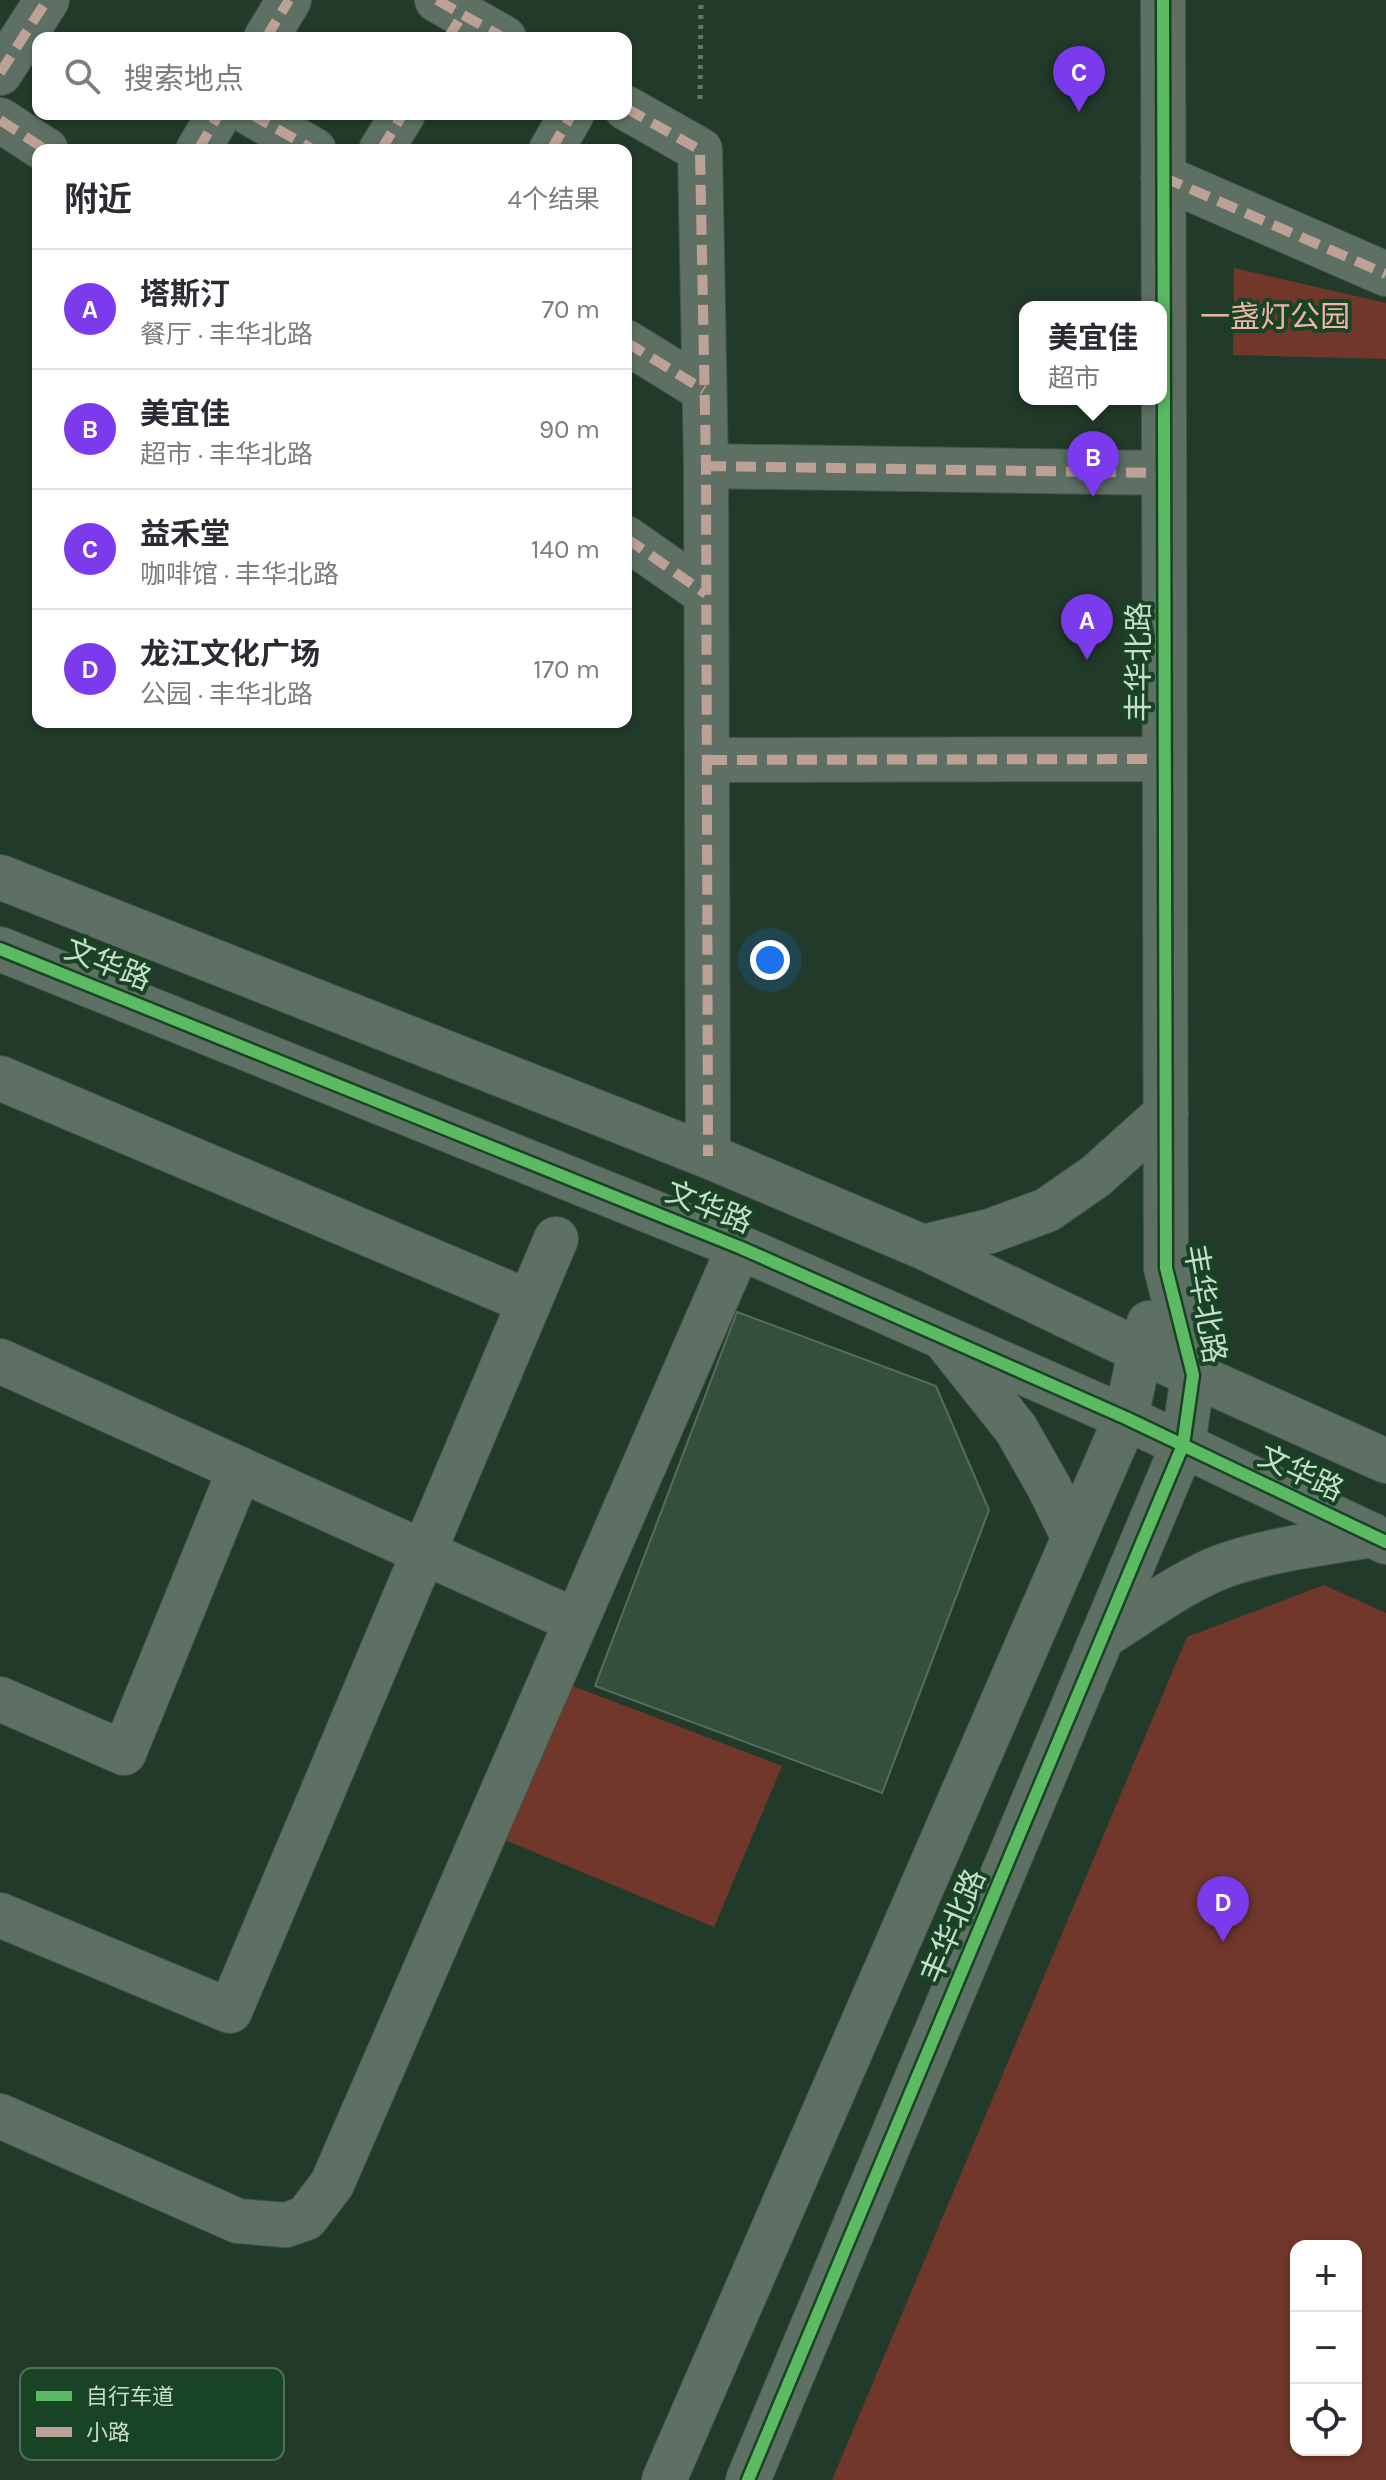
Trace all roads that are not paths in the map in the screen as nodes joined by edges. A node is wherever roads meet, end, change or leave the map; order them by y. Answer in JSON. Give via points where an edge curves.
{"nodes":[{"id":1,"x":47,"y":0,"type":"edge"},
{"id":2,"x":289,"y":0,"type":"edge"},
{"id":3,"x":1163,"y":0,"type":"edge"},
{"id":4,"x":449,"y":17,"type":"edge"},
{"id":5,"x":270,"y":32,"type":"edge"},
{"id":6,"x":488,"y":32,"type":"edge"},
{"id":7,"x":0,"y":73,"type":"edge"},
{"id":8,"x":632,"y":111,"type":"edge"},
{"id":9,"x":0,"y":120,"type":"edge"},
{"id":10,"x":216,"y":120,"type":"edge"},
{"id":11,"x":262,"y":120,"type":"edge"},
{"id":12,"x":399,"y":120,"type":"edge"},
{"id":13,"x":568,"y":120,"type":"edge"},
{"id":14,"x":37,"y":144,"type":"edge"},
{"id":15,"x":202,"y":144,"type":"edge"},
{"id":16,"x":304,"y":144,"type":"edge"},
{"id":17,"x":385,"y":144,"type":"edge"},
{"id":18,"x":554,"y":144,"type":"edge"},
{"id":19,"x":1163,"y":177,"type":"junction"},
{"id":20,"x":1386,"y":274,"type":"edge"},
{"id":21,"x":1163,"y":301,"type":"edge"},
{"id":22,"x":632,"y":346,"type":"edge"},
{"id":23,"x":704,"y":390,"type":"junction"},
{"id":24,"x":1164,"y":405,"type":"edge"},
{"id":25,"x":706,"y":466,"type":"junction"},
{"id":26,"x":1164,"y":473,"type":"junction"},
{"id":27,"x":632,"y":542,"type":"edge"},
{"id":28,"x":706,"y":594,"type":"junction"},
{"id":29,"x":1165,"y":759,"type":"junction"},
{"id":30,"x":707,"y":760,"type":"junction"},
{"id":31,"x":0,"y":877,"type":"edge"},
{"id":32,"x":0,"y":949,"type":"edge"},
{"id":33,"x":0,"y":1078,"type":"edge"},
{"id":34,"x":1166,"y":1113,"type":"junction"},
{"id":35,"x":708,"y":1156,"type":"junction"},
{"id":36,"x":556,"y":1239,"type":"dead end"},
{"id":37,"x":739,"y":1247,"type":"junction"},
{"id":38,"x":923,"y":1247,"type":"junction"},
{"id":39,"x":1166,"y":1268,"type":"junction"},
{"id":40,"x":529,"y":1302,"type":"junction"},
{"id":41,"x":943,"y":1337,"type":"junction"},
{"id":42,"x":1140,"y":1351,"type":"junction"},
{"id":43,"x":0,"y":1361,"type":"edge"},
{"id":44,"x":1193,"y":1375,"type":"junction"},
{"id":45,"x":1126,"y":1418,"type":"junction"},
{"id":46,"x":1183,"y":1445,"type":"junction"},
{"id":47,"x":1386,"y":1461,"type":"edge"},
{"id":48,"x":240,"y":1469,"type":"junction"},
{"id":49,"x":1074,"y":1538,"type":"junction"},
{"id":50,"x":1379,"y":1538,"type":"edge"},
{"id":51,"x":423,"y":1552,"type":"junction"},
{"id":52,"x":576,"y":1621,"type":"junction"},
{"id":53,"x":1102,"y":1637,"type":"junction"},
{"id":54,"x":0,"y":1699,"type":"edge"},
{"id":55,"x":0,"y":1915,"type":"edge"},
{"id":56,"x":0,"y":2116,"type":"edge"},
{"id":57,"x":664,"y":2480,"type":"edge"},
{"id":58,"x":748,"y":2480,"type":"edge"}],
"edges":[{"from":1,"to":7,"type":"street"},
{"from":2,"to":5,"type":"street"},
{"from":3,"to":19,"type":"street","name":"丰华北路"},
{"from":4,"to":6,"type":"street"},
{"from":8,"to":23,"type":"street","via":[[700,150]]},
{"from":9,"to":14,"type":"street"},
{"from":10,"to":15,"type":"street"},
{"from":11,"to":16,"type":"street"},
{"from":12,"to":17,"type":"street"},
{"from":13,"to":18,"type":"street"},
{"from":19,"to":20,"type":"street"},
{"from":19,"to":21,"type":"street","name":"丰华北路"},
{"from":22,"to":23,"type":"street"},
{"from":23,"to":25,"type":"street"},
{"from":24,"to":26,"type":"street","name":"丰华北路"},
{"from":25,"to":26,"type":"street"},
{"from":25,"to":28,"type":"street"},
{"from":26,"to":29,"type":"street","name":"丰华北路"},
{"from":27,"to":28,"type":"street"},
{"from":28,"to":30,"type":"street"},
{"from":29,"to":30,"type":"street"},
{"from":29,"to":34,"type":"street","name":"丰华北路"},
{"from":30,"to":35,"type":"street"},
{"from":31,"to":35,"type":"street","name":"文华路"},
{"from":32,"to":37,"type":"street","name":"文华路"},
{"from":33,"to":40,"type":"street"},
{"from":34,"to":38,"type":"street","via":[[1096,1176],[1047,1210]]},
{"from":34,"to":39,"type":"street","name":"丰华北路"},
{"from":35,"to":38,"type":"street","name":"文华路"},
{"from":36,"to":40,"type":"street"},
{"from":37,"to":41,"type":"street","name":"文华路"},
{"from":37,"to":52,"type":"street"},
{"from":38,"to":42,"type":"street","name":"文华路"},
{"from":39,"to":42,"type":"street","name":"丰华北路"},
{"from":39,"to":44,"type":"street","name":"丰华北路"},
{"from":40,"to":51,"type":"street"},
{"from":41,"to":45,"type":"street","name":"文华路"},
{"from":41,"to":49,"type":"street","via":[[1016,1429]]},
{"from":42,"to":44,"type":"street","name":"文华路"},
{"from":42,"to":45,"type":"street","name":"丰华北路"},
{"from":43,"to":48,"type":"street"},
{"from":44,"to":46,"type":"street","name":"丰华北路"},
{"from":44,"to":47,"type":"street","name":"文华路"},
{"from":45,"to":46,"type":"street","name":"文华路"},
{"from":45,"to":49,"type":"street","name":"丰华北路"},
{"from":46,"to":50,"type":"street","name":"文华路"},
{"from":46,"to":53,"type":"street","name":"丰华北路"},
{"from":48,"to":51,"type":"street"},
{"from":48,"to":54,"type":"street","via":[[124,1753]]},
{"from":49,"to":57,"type":"street","name":"丰华北路"},
{"from":50,"to":53,"type":"street","via":[[1286,1549],[1224,1566]]},
{"from":51,"to":52,"type":"street"},
{"from":51,"to":55,"type":"street","via":[[230,2011]]},
{"from":52,"to":56,"type":"street","via":[[332,2184],[306,2218],[286,2225],[238,2221]]},
{"from":53,"to":58,"type":"street","name":"丰华北路"}]}
